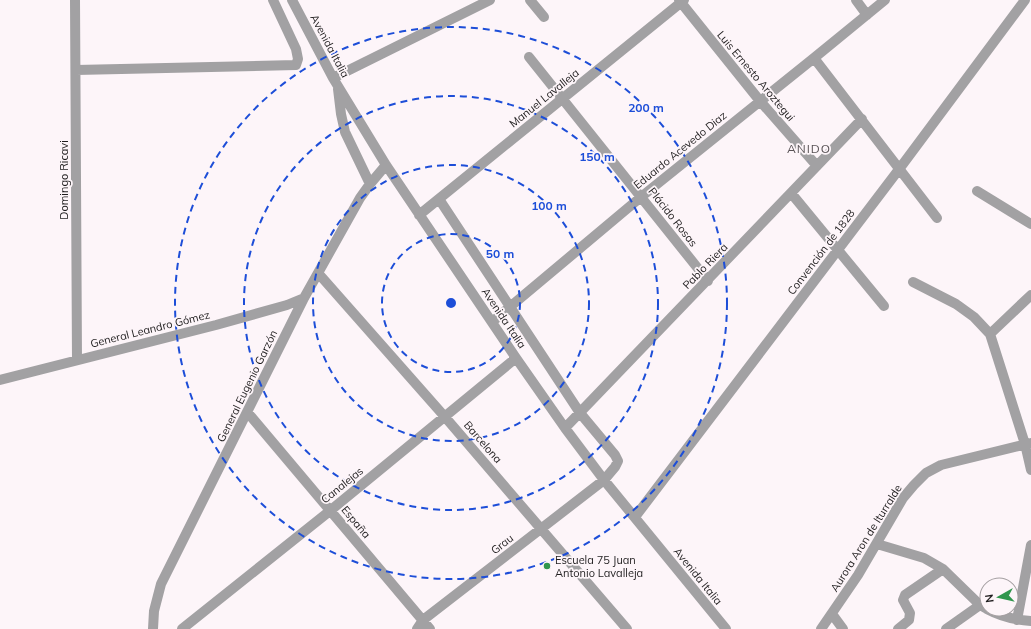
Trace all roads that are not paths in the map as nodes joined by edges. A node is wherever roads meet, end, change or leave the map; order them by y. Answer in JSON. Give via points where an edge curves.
{"nodes":[{"id":1,"x":76,"y":0,"type":"edge"},
{"id":2,"x":274,"y":0,"type":"edge"},
{"id":3,"x":292,"y":0,"type":"edge"},
{"id":4,"x":490,"y":0,"type":"edge"},
{"id":5,"x":530,"y":0,"type":"edge"},
{"id":6,"x":856,"y":0,"type":"edge"},
{"id":7,"x":885,"y":0,"type":"edge"},
{"id":8,"x":1025,"y":0,"type":"edge"},
{"id":9,"x":681,"y":1,"type":"edge"},
{"id":10,"x":867,"y":15,"type":"junction"},
{"id":11,"x":544,"y":17,"type":"dead end"},
{"id":12,"x":529,"y":57,"type":"dead end"},
{"id":13,"x":814,"y":58,"type":"junction"},
{"id":14,"x":76,"y":70,"type":"junction"},
{"id":15,"x":335,"y":82,"type":"junction"},
{"id":16,"x":563,"y":99,"type":"junction"},
{"id":17,"x":760,"y":101,"type":"junction"},
{"id":18,"x":862,"y":119,"type":"junction"},
{"id":19,"x":386,"y":165,"type":"junction"},
{"id":20,"x":817,"y":166,"type":"junction"},
{"id":21,"x":900,"y":168,"type":"junction"},
{"id":22,"x":370,"y":184,"type":"junction"},
{"id":23,"x":976,"y":192,"type":"dead end"},
{"id":24,"x":791,"y":193,"type":"junction"},
{"id":25,"x":641,"y":196,"type":"junction"},
{"id":26,"x":439,"y":199,"type":"junction"},
{"id":27,"x":419,"y":215,"type":"junction"},
{"id":28,"x":937,"y":218,"type":"dead end"},
{"id":29,"x":1031,"y":224,"type":"edge"},
{"id":30,"x":838,"y":250,"type":"junction"},
{"id":31,"x":318,"y":273,"type":"junction"},
{"id":32,"x":708,"y":281,"type":"junction"},
{"id":33,"x":912,"y":282,"type":"dead end"},
{"id":34,"x":1031,"y":295,"type":"edge"},
{"id":35,"x":304,"y":298,"type":"junction"},
{"id":36,"x":884,"y":306,"type":"dead end"},
{"id":37,"x":511,"y":307,"type":"junction"},
{"id":38,"x":492,"y":322,"type":"junction"},
{"id":39,"x":990,"y":334,"type":"junction"},
{"id":40,"x":516,"y":358,"type":"junction"},
{"id":41,"x":77,"y":360,"type":"junction"},
{"id":42,"x":0,"y":380,"type":"edge"},
{"id":43,"x":248,"y":413,"type":"junction"},
{"id":44,"x":580,"y":413,"type":"junction"},
{"id":45,"x":445,"y":417,"type":"junction"},
{"id":46,"x":565,"y":428,"type":"junction"},
{"id":47,"x":1028,"y":444,"type":"edge"},
{"id":48,"x":1031,"y":470,"type":"edge"},
{"id":49,"x":604,"y":480,"type":"junction"},
{"id":50,"x":331,"y":510,"type":"junction"},
{"id":51,"x":635,"y":517,"type":"junction"},
{"id":52,"x":541,"y":528,"type":"junction"},
{"id":53,"x":877,"y":544,"type":"junction"},
{"id":54,"x":1031,"y":545,"type":"edge"},
{"id":55,"x":943,"y":568,"type":"junction"},
{"id":56,"x":979,"y":602,"type":"edge"},
{"id":57,"x":979,"y":611,"type":"edge"},
{"id":58,"x":832,"y":614,"type":"junction"},
{"id":59,"x":1003,"y":617,"type":"edge"},
{"id":60,"x":423,"y":620,"type":"junction"},
{"id":61,"x":1018,"y":620,"type":"junction"},
{"id":62,"x":1031,"y":621,"type":"edge"},
{"id":63,"x":153,"y":629,"type":"edge"},
{"id":64,"x":182,"y":629,"type":"edge"},
{"id":65,"x":417,"y":629,"type":"edge"},
{"id":66,"x":430,"y":629,"type":"edge"},
{"id":67,"x":627,"y":629,"type":"edge"},
{"id":68,"x":726,"y":629,"type":"edge"},
{"id":69,"x":821,"y":629,"type":"edge"},
{"id":70,"x":843,"y":629,"type":"edge"},
{"id":71,"x":898,"y":629,"type":"edge"},
{"id":72,"x":946,"y":629,"type":"edge"}],
"edges":[{"from":1,"to":14,"type":"street","name":"Domingo Ricavi"},
{"from":2,"to":14,"type":"street","via":[[296,49],[296,65]]},
{"from":3,"to":15,"type":"street","name":"Avenida Italia"},
{"from":4,"to":15,"type":"street"},
{"from":5,"to":11,"type":"street"},
{"from":6,"to":10,"type":"street"},
{"from":7,"to":10,"type":"street","name":"Eduardo Acevedo Diaz"},
{"from":8,"to":21,"type":"street","name":"Convención de 1828"},
{"from":9,"to":16,"type":"street","name":"Manuel Lavalleja"},
{"from":9,"to":17,"type":"street","name":"Luis Ernesto Aroztegui"},
{"from":10,"to":13,"type":"street","name":"Eduardo Acevedo Diaz"},
{"from":12,"to":16,"type":"street","name":"Plácido Rosas"},
{"from":13,"to":17,"type":"street","name":"Eduardo Acevedo Diaz"},
{"from":13,"to":18,"type":"street"},
{"from":14,"to":41,"type":"street","name":"Domingo Ricavi"},
{"from":15,"to":19,"type":"street","name":"Avenida Italia"},
{"from":15,"to":22,"type":"street","via":[[345,132]]},
{"from":16,"to":25,"type":"street","name":"Plácido Rosas"},
{"from":16,"to":26,"type":"street","name":"Manuel Lavalleja"},
{"from":17,"to":20,"type":"street","name":"Luis Ernesto Aroztegui"},
{"from":17,"to":25,"type":"street","name":"Eduardo Acevedo Diaz"},
{"from":18,"to":20,"type":"street","name":"Pablo Riera"},
{"from":18,"to":21,"type":"street"},
{"from":19,"to":22,"type":"street","name":"General Eugenio Garzón"},
{"from":19,"to":27,"type":"street","name":"Avenida Italia"},
{"from":20,"to":24,"type":"street","name":"Pablo Riera"},
{"from":21,"to":28,"type":"street"},
{"from":21,"to":30,"type":"street","name":"Convención de 1828"},
{"from":22,"to":31,"type":"street","name":"General Eugenio Garzón"},
{"from":23,"to":29,"type":"street"},
{"from":24,"to":30,"type":"street"},
{"from":24,"to":32,"type":"street","name":"Pablo Riera"},
{"from":25,"to":32,"type":"street","name":"Plácido Rosas"},
{"from":25,"to":37,"type":"street","name":"Eduardo Acevedo Diaz"},
{"from":26,"to":27,"type":"street","name":"Manuel Lavalleja"},
{"from":26,"to":37,"type":"street"},
{"from":27,"to":38,"type":"street","name":"Avenida Italia"},
{"from":30,"to":36,"type":"street"},
{"from":30,"to":51,"type":"street","name":"Convención de 1828"},
{"from":31,"to":35,"type":"street","name":"General Eugenio Garzón"},
{"from":31,"to":45,"type":"street","name":"Barcelona"},
{"from":32,"to":44,"type":"street","name":"Pablo Riera"},
{"from":33,"to":39,"type":"street","via":[[956,304],[974,316]]},
{"from":34,"to":39,"type":"street"},
{"from":35,"to":41,"type":"street","name":"General Leandro Gómez","via":[[216,325]]},
{"from":35,"to":43,"type":"street","name":"General Eugenio Garzón"},
{"from":37,"to":38,"type":"street","name":"Eduardo Acevedo Diaz"},
{"from":37,"to":44,"type":"street"},
{"from":38,"to":40,"type":"street","name":"Avenida Italia"},
{"from":39,"to":47,"type":"street"},
{"from":40,"to":45,"type":"street","name":"Canalejas"},
{"from":40,"to":46,"type":"street","name":"Avenida Italia"},
{"from":41,"to":42,"type":"street","name":"General Leandro Gómez"},
{"from":43,"to":50,"type":"street","name":"España"},
{"from":43,"to":63,"type":"street","name":"General Eugenio Garzón","via":[[161,584],[154,610]]},
{"from":44,"to":46,"type":"street","name":"Pablo Riera"},
{"from":44,"to":49,"type":"street","name":"Grau","via":[[618,461]]},
{"from":45,"to":50,"type":"street","name":"Canalejas"},
{"from":45,"to":52,"type":"street","name":"Barcelona"},
{"from":46,"to":49,"type":"street","name":"Avenida Italia"},
{"from":47,"to":48,"type":"street"},
{"from":47,"to":53,"type":"street","name":"Aurora Aron de Iturralde","via":[[942,465],[926,474],[903,498]]},
{"from":49,"to":51,"type":"street","name":"Avenida Italia"},
{"from":49,"to":52,"type":"street","name":"Grau"},
{"from":50,"to":60,"type":"street","name":"España"},
{"from":50,"to":64,"type":"street","name":"Canalejas"},
{"from":51,"to":68,"type":"street","name":"Avenida Italia"},
{"from":52,"to":60,"type":"street","name":"Grau"},
{"from":52,"to":67,"type":"street","name":"Barcelona"},
{"from":53,"to":55,"type":"street","via":[[924,558]]},
{"from":53,"to":58,"type":"street","name":"Aurora Aron de Iturralde"},
{"from":54,"to":61,"type":"street"},
{"from":55,"to":56,"type":"street"},
{"from":55,"to":71,"type":"street","via":[[905,595],[903,600],[910,613],[909,620]]},
{"from":57,"to":72,"type":"street"},
{"from":58,"to":69,"type":"street","name":"Aurora Aron de Iturralde"},
{"from":58,"to":70,"type":"street"},
{"from":59,"to":61,"type":"street"},
{"from":60,"to":65,"type":"street","name":"Grau"},
{"from":60,"to":66,"type":"street","name":"España"},
{"from":61,"to":62,"type":"street"}]}
